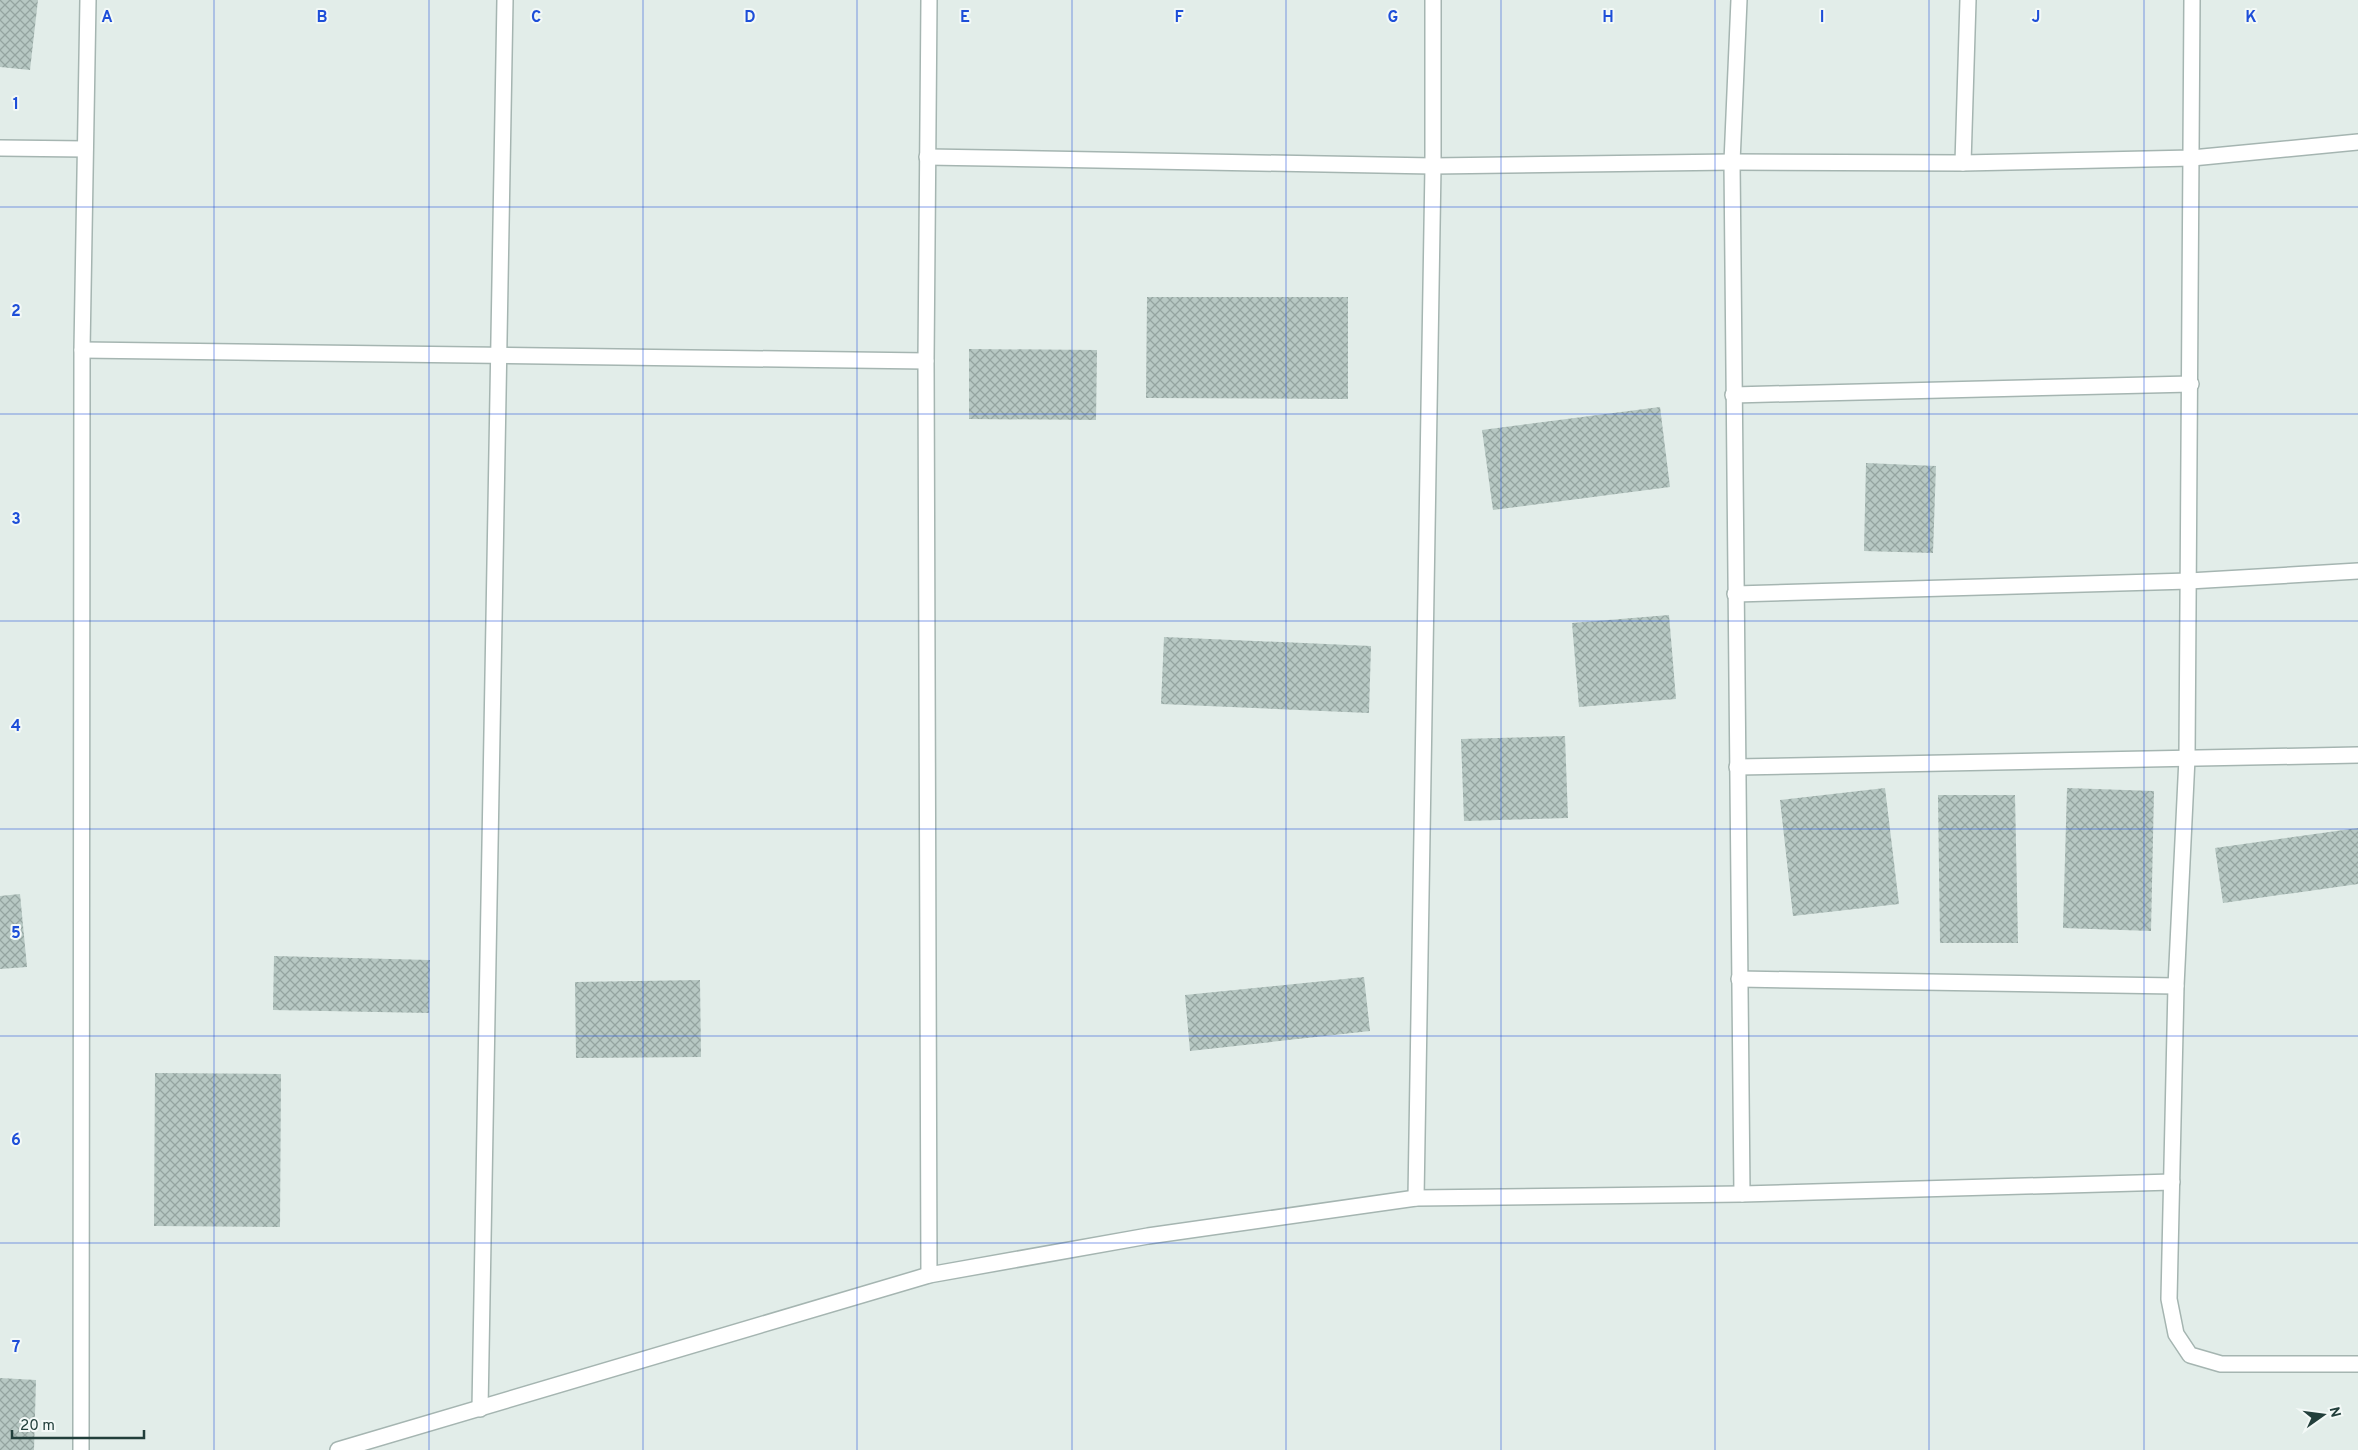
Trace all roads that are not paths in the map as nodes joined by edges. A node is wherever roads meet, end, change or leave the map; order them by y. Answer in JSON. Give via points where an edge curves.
{"nodes":[{"id":1,"x":88,"y":0,"type":"edge"},
{"id":2,"x":505,"y":0,"type":"edge"},
{"id":3,"x":929,"y":0,"type":"edge"},
{"id":4,"x":1433,"y":0,"type":"edge"},
{"id":5,"x":1739,"y":0,"type":"edge"},
{"id":6,"x":1968,"y":0,"type":"edge"},
{"id":7,"x":2192,"y":0,"type":"edge"},
{"id":8,"x":2358,"y":142,"type":"edge"},
{"id":9,"x":0,"y":148,"type":"edge"},
{"id":10,"x":86,"y":149,"type":"junction"},
{"id":11,"x":927,"y":157,"type":"junction"},
{"id":12,"x":2192,"y":158,"type":"junction"},
{"id":13,"x":1732,"y":162,"type":"junction"},
{"id":14,"x":1963,"y":163,"type":"junction"},
{"id":15,"x":1432,"y":166,"type":"junction"},
{"id":16,"x":82,"y":350,"type":"junction"},
{"id":17,"x":500,"y":356,"type":"junction"},
{"id":18,"x":926,"y":361,"type":"junction"},
{"id":19,"x":2191,"y":384,"type":"junction"},
{"id":20,"x":1734,"y":395,"type":"junction"},
{"id":21,"x":2358,"y":571,"type":"edge"},
{"id":22,"x":2189,"y":581,"type":"junction"},
{"id":23,"x":1735,"y":594,"type":"junction"},
{"id":24,"x":2358,"y":755,"type":"edge"},
{"id":25,"x":2187,"y":758,"type":"junction"},
{"id":26,"x":1737,"y":767,"type":"junction"},
{"id":27,"x":1739,"y":979,"type":"junction"},
{"id":28,"x":2176,"y":986,"type":"junction"},
{"id":29,"x":2172,"y":1182,"type":"junction"},
{"id":30,"x":1742,"y":1194,"type":"junction"},
{"id":31,"x":1416,"y":1198,"type":"junction"},
{"id":32,"x":929,"y":1275,"type":"junction"},
{"id":33,"x":2358,"y":1364,"type":"edge"},
{"id":34,"x":480,"y":1409,"type":"junction"},
{"id":35,"x":81,"y":1450,"type":"edge"},
{"id":36,"x":338,"y":1450,"type":"edge"}],
"edges":[{"from":1,"to":10,"type":"street"},
{"from":2,"to":17,"type":"street"},
{"from":3,"to":11,"type":"street"},
{"from":4,"to":15,"type":"street"},
{"from":5,"to":13,"type":"street"},
{"from":6,"to":14,"type":"street"},
{"from":7,"to":12,"type":"street"},
{"from":8,"to":12,"type":"street"},
{"from":9,"to":10,"type":"street"},
{"from":10,"to":16,"type":"street"},
{"from":11,"to":15,"type":"street"},
{"from":11,"to":18,"type":"street"},
{"from":12,"to":14,"type":"street"},
{"from":12,"to":19,"type":"street"},
{"from":13,"to":14,"type":"street"},
{"from":13,"to":15,"type":"street"},
{"from":13,"to":20,"type":"street"},
{"from":15,"to":31,"type":"street"},
{"from":16,"to":17,"type":"street"},
{"from":16,"to":35,"type":"street"},
{"from":17,"to":18,"type":"street"},
{"from":17,"to":34,"type":"street"},
{"from":18,"to":32,"type":"street"},
{"from":19,"to":20,"type":"street"},
{"from":19,"to":22,"type":"street"},
{"from":20,"to":23,"type":"street"},
{"from":21,"to":22,"type":"street"},
{"from":22,"to":23,"type":"street"},
{"from":22,"to":25,"type":"street"},
{"from":23,"to":26,"type":"street"},
{"from":24,"to":25,"type":"street"},
{"from":25,"to":26,"type":"street"},
{"from":25,"to":28,"type":"street"},
{"from":26,"to":27,"type":"street"},
{"from":27,"to":28,"type":"street"},
{"from":27,"to":30,"type":"street"},
{"from":28,"to":29,"type":"street"},
{"from":29,"to":30,"type":"street"},
{"from":29,"to":33,"type":"street","via":[[2169,1299],[2176,1334],[2190,1355],[2221,1364]]},
{"from":30,"to":31,"type":"street"},
{"from":31,"to":32,"type":"street","via":[[1148,1236]]},
{"from":32,"to":34,"type":"street"},
{"from":34,"to":36,"type":"street"}]}
